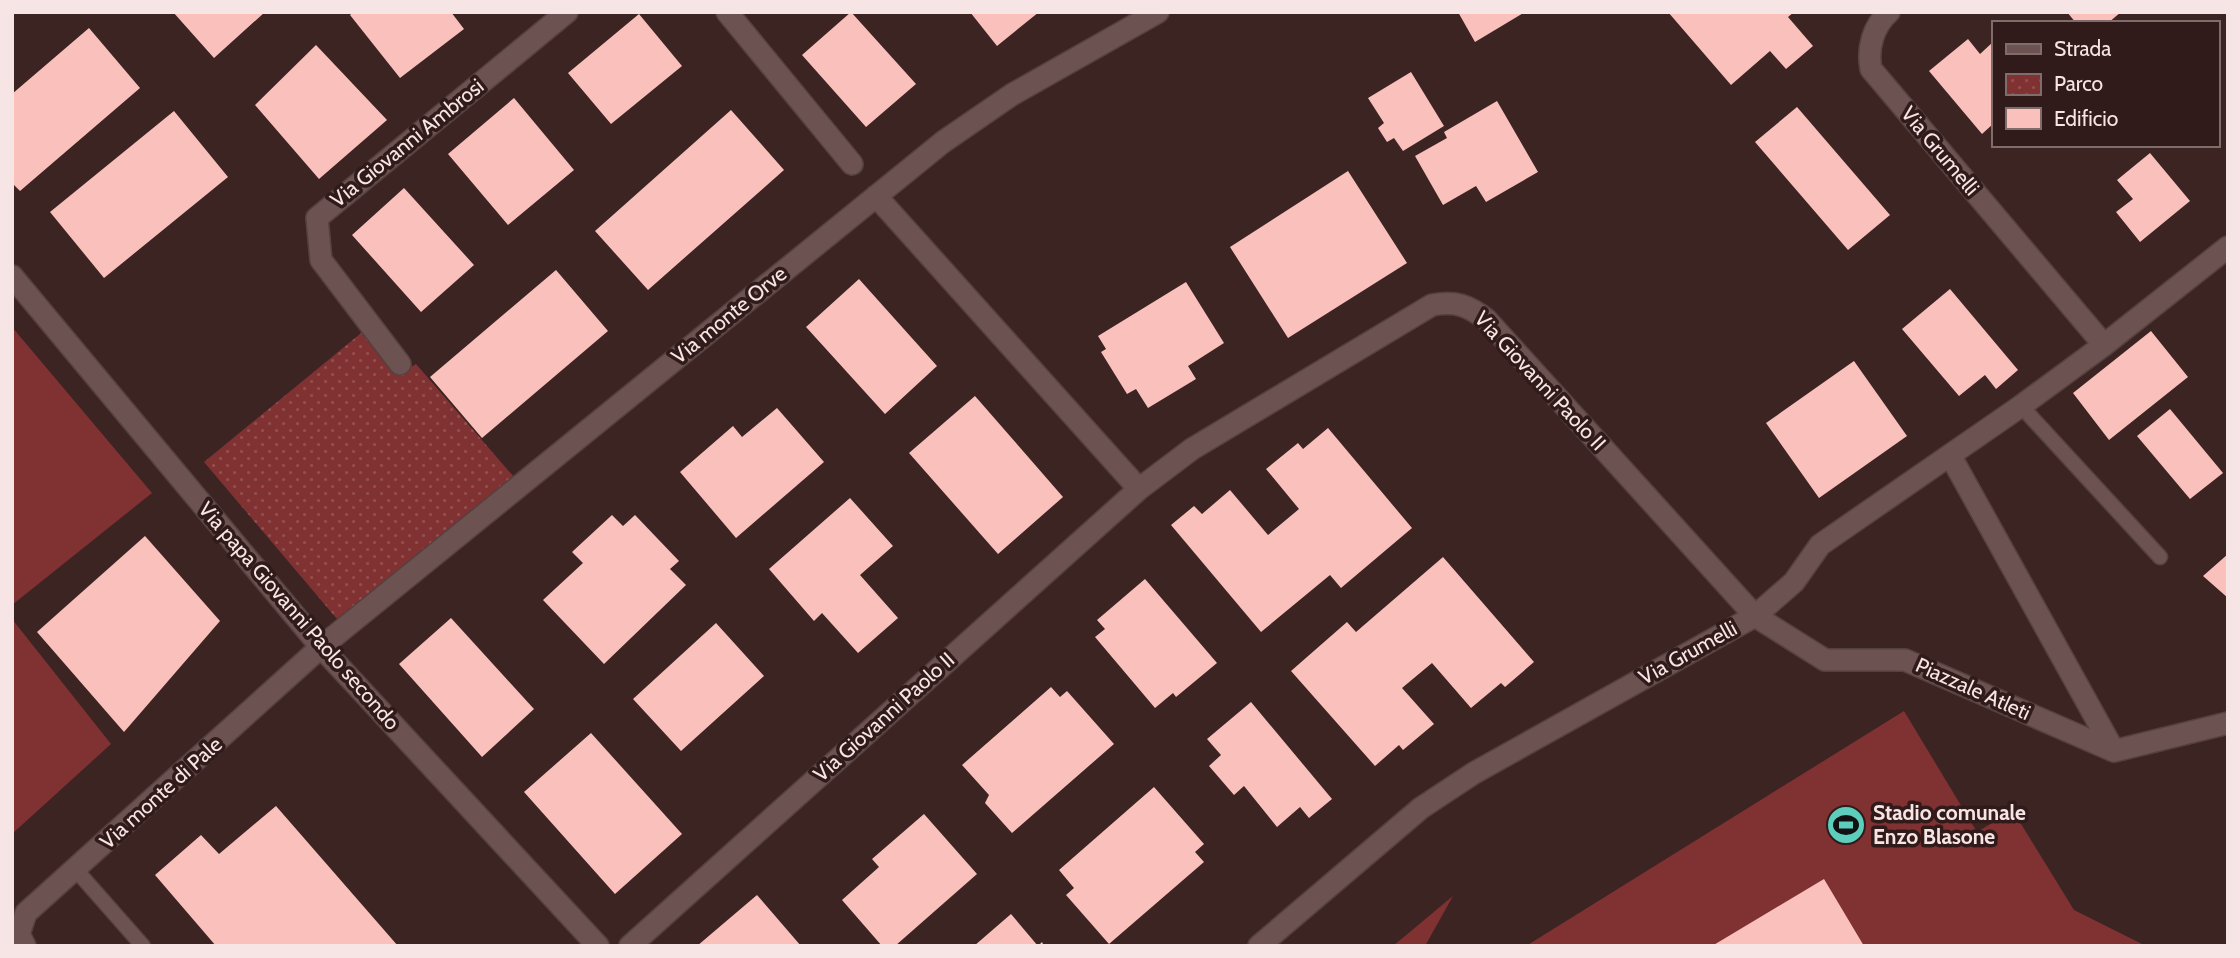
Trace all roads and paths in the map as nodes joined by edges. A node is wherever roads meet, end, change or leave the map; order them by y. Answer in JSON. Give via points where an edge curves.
{"nodes":[{"id":1,"x":567,"y":12,"type":"edge"},
{"id":2,"x":727,"y":12,"type":"edge"},
{"id":3,"x":1158,"y":12,"type":"edge"},
{"id":4,"x":1889,"y":12,"type":"edge"},
{"id":5,"x":852,"y":164,"type":"dead end"},
{"id":6,"x":876,"y":196,"type":"junction"},
{"id":7,"x":2228,"y":247,"type":"edge"},
{"id":8,"x":12,"y":276,"type":"edge"},
{"id":9,"x":2104,"y":345,"type":"junction"},
{"id":10,"x":400,"y":364,"type":"dead end"},
{"id":11,"x":2021,"y":406,"type":"junction"},
{"id":12,"x":1950,"y":455,"type":"junction"},
{"id":13,"x":1139,"y":489,"type":"junction"},
{"id":14,"x":2160,"y":557,"type":"dead end"},
{"id":15,"x":1755,"y":616,"type":"junction"},
{"id":16,"x":321,"y":647,"type":"junction"},
{"id":17,"x":2228,"y":723,"type":"edge"},
{"id":18,"x":2114,"y":751,"type":"junction"},
{"id":19,"x":76,"y":870,"type":"junction"},
{"id":20,"x":25,"y":946,"type":"edge"},
{"id":21,"x":143,"y":946,"type":"edge"},
{"id":22,"x":598,"y":946,"type":"edge"},
{"id":23,"x":630,"y":946,"type":"edge"},
{"id":24,"x":1259,"y":946,"type":"edge"}],
"edges":[{"from":1,"to":10,"type":"street","name":"Via Giovanni Ambrosi","via":[[317,218],[321,260]]},
{"from":2,"to":5,"type":"street"},
{"from":3,"to":6,"type":"street","name":"Via monte Orve","via":[[1013,94]]},
{"from":4,"to":9,"type":"street","name":"Via Grumelli","via":[[1880,20],[1868,54],[1871,69]]},
{"from":6,"to":13,"type":"street"},
{"from":6,"to":16,"type":"street","name":"Via monte Orve"},
{"from":7,"to":9,"type":"street","name":"Via Grumelli"},
{"from":8,"to":16,"type":"street","name":"Via papa Giovanni Paolo secondo"},
{"from":9,"to":11,"type":"street","name":"Via Grumelli"},
{"from":11,"to":12,"type":"street","name":"Via Grumelli"},
{"from":11,"to":14,"type":"lane"},
{"from":12,"to":15,"type":"street","name":"Via Grumelli","via":[[1820,545],[1794,582]]},
{"from":12,"to":18,"type":"street"},
{"from":13,"to":15,"type":"street","name":"Via Giovanni Paolo II","via":[[1192,449],[1433,305],[1469,305]]},
{"from":13,"to":23,"type":"street","name":"Via Giovanni Paolo II"},
{"from":15,"to":18,"type":"street","name":"Piazzale Atleti","via":[[1825,660],[1905,660]]},
{"from":15,"to":24,"type":"street","name":"Via Grumelli","via":[[1474,773],[1421,808]]},
{"from":16,"to":19,"type":"street","name":"Via monte di Pale"},
{"from":16,"to":22,"type":"street","name":"Via papa Giovanni Paolo secondo"},
{"from":17,"to":18,"type":"street"},
{"from":19,"to":20,"type":"street","name":"Via monte di Pale","via":[[26,913],[19,934]]},
{"from":19,"to":21,"type":"lane"}]}
